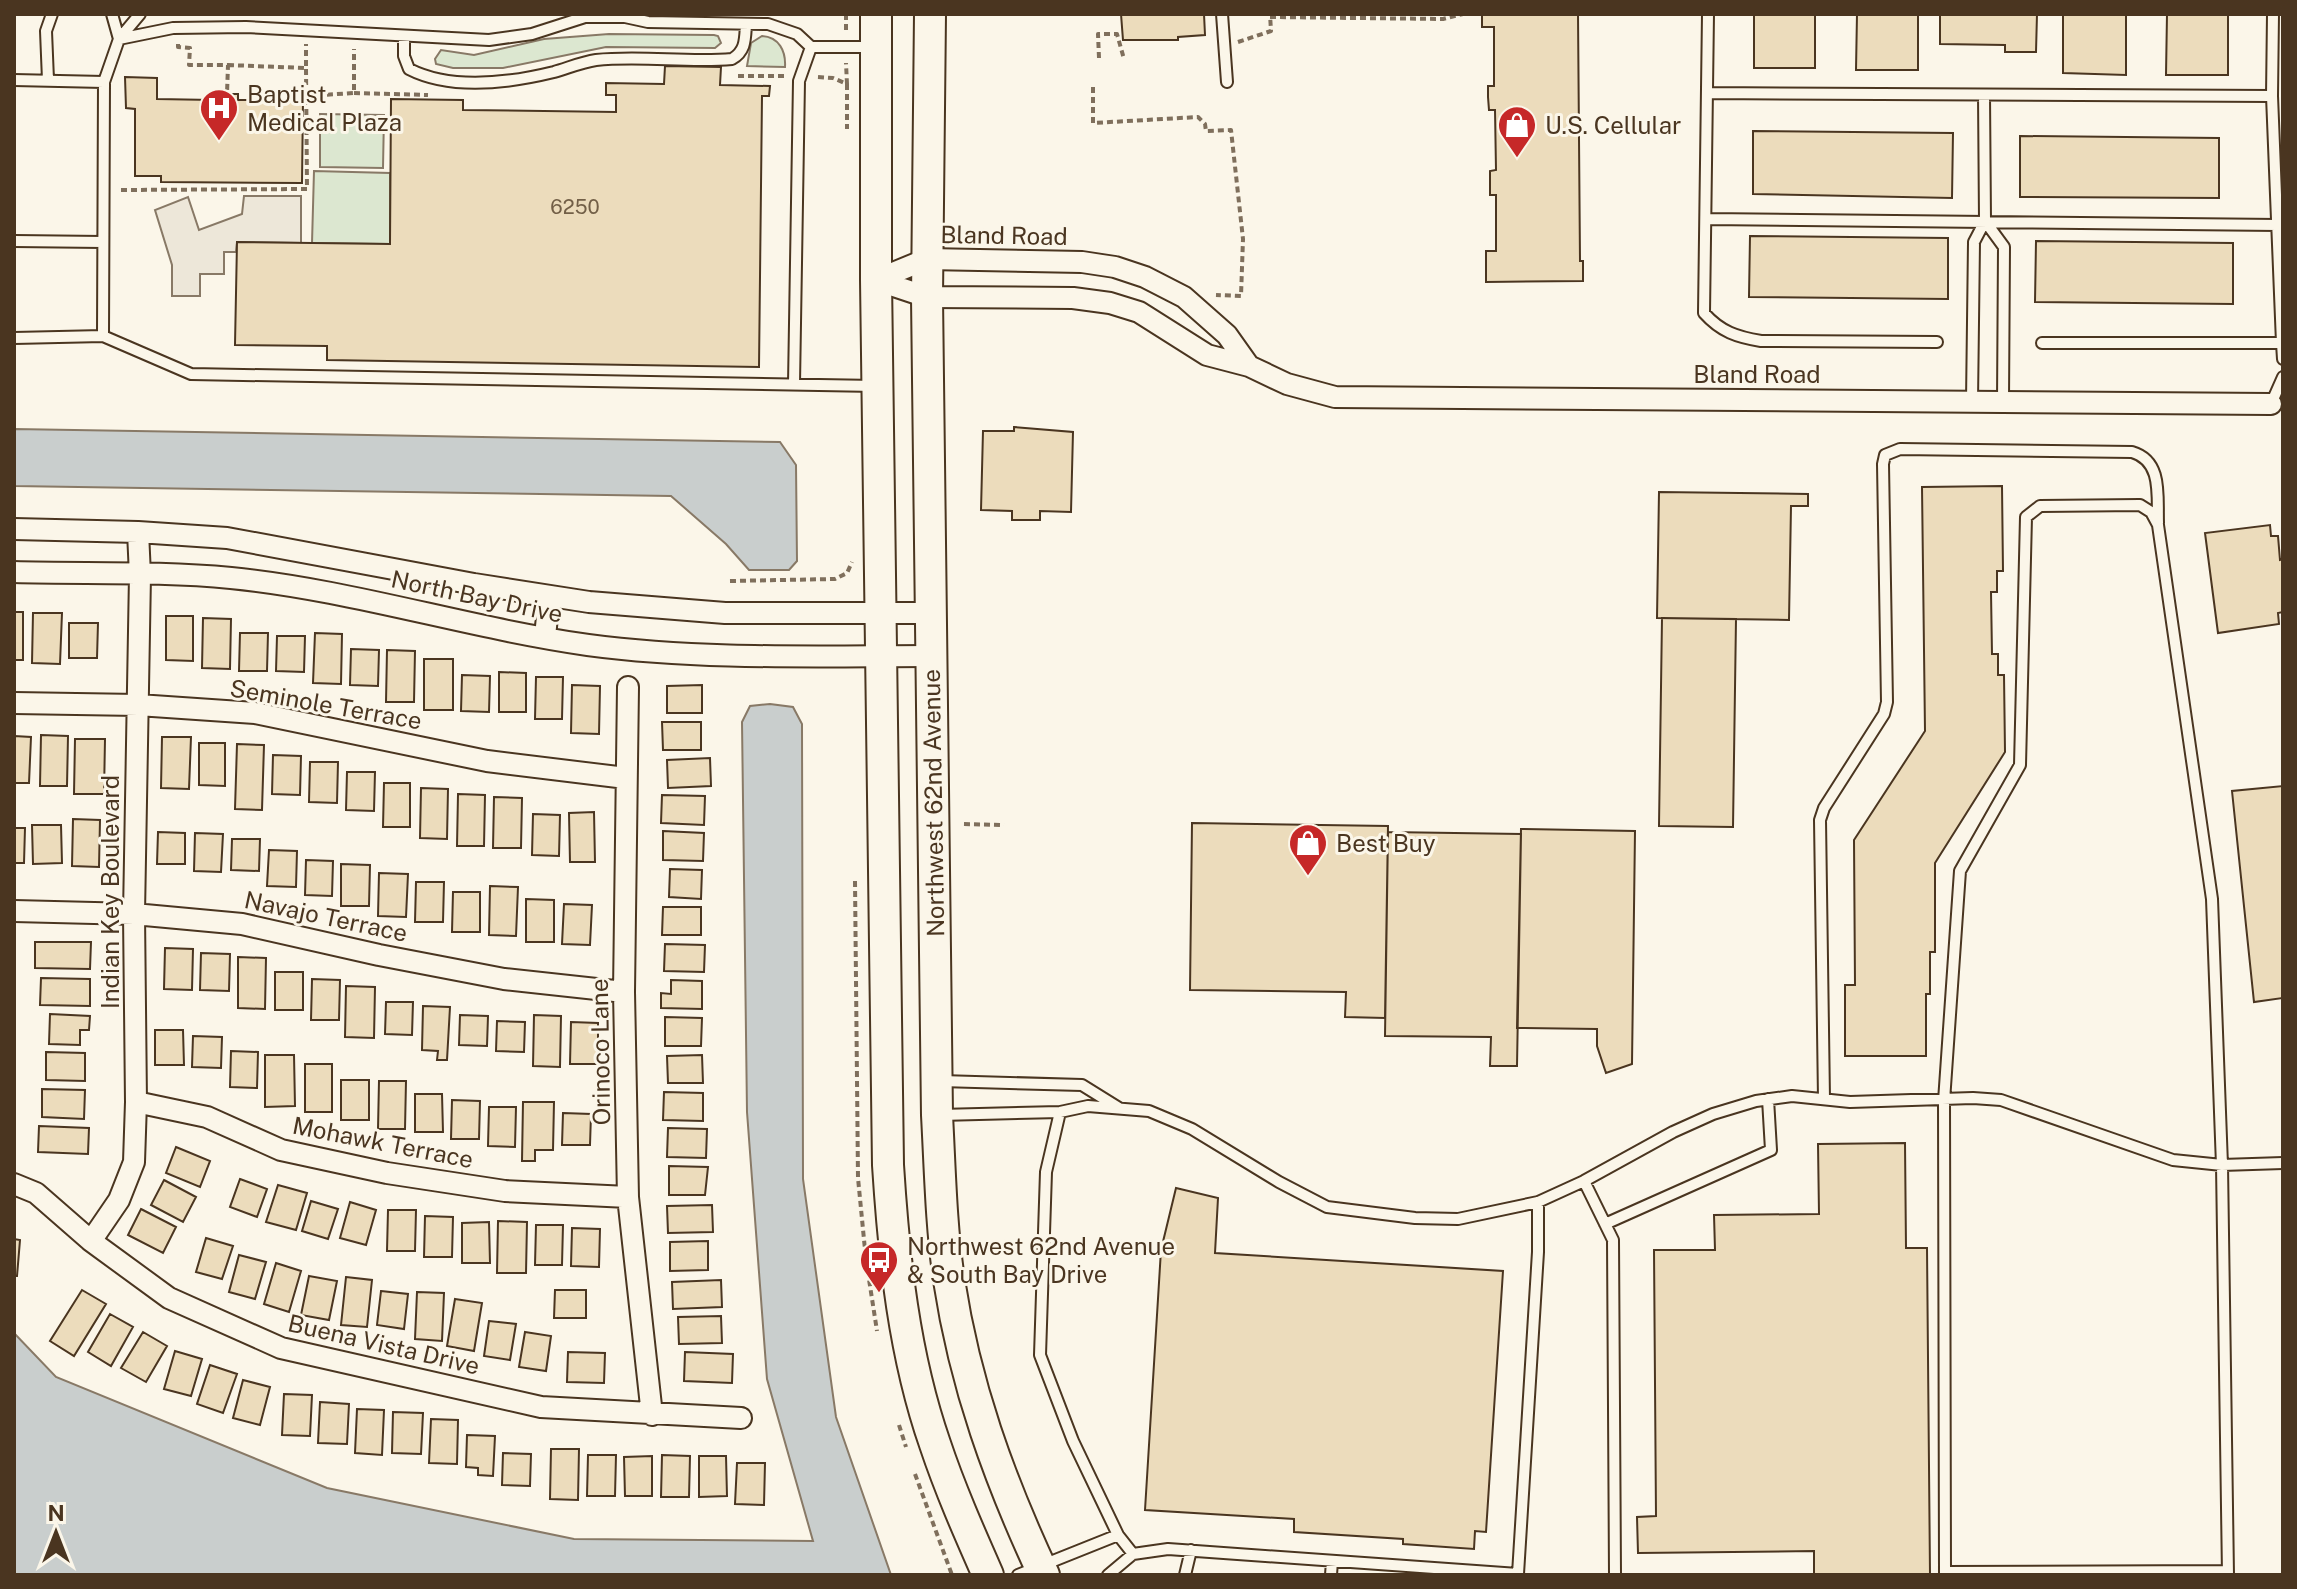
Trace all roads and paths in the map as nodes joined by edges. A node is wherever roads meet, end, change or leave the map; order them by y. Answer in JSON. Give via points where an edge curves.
{"nodes":[{"id":1,"x":52,"y":14,"type":"edge"},
{"id":2,"x":112,"y":14,"type":"edge"},
{"id":3,"x":140,"y":14,"type":"edge"},
{"id":4,"x":846,"y":14,"type":"edge"},
{"id":5,"x":876,"y":14,"type":"edge"},
{"id":6,"x":930,"y":14,"type":"edge"},
{"id":7,"x":1222,"y":14,"type":"edge"},
{"id":8,"x":1463,"y":14,"type":"edge"},
{"id":9,"x":1708,"y":14,"type":"edge"},
{"id":10,"x":2273,"y":14,"type":"edge"},
{"id":11,"x":1270,"y":16,"type":"edge"},
{"id":12,"x":746,"y":24,"type":"junction"},
{"id":13,"x":180,"y":28,"type":"junction"},
{"id":14,"x":307,"y":30,"type":"junction"},
{"id":15,"x":354,"y":34,"type":"junction"},
{"id":16,"x":404,"y":37,"type":"junction"},
{"id":17,"x":119,"y":39,"type":"junction"},
{"id":18,"x":1225,"y":46,"type":"junction"},
{"id":19,"x":811,"y":47,"type":"junction"},
{"id":20,"x":846,"y":47,"type":"junction"},
{"id":21,"x":876,"y":47,"type":"junction"},
{"id":22,"x":1099,"y":58,"type":"dead end"},
{"id":23,"x":1124,"y":59,"type":"dead end"},
{"id":24,"x":228,"y":65,"type":"junction"},
{"id":25,"x":306,"y":68,"type":"junction"},
{"id":26,"x":725,"y":76,"type":"dead end"},
{"id":27,"x":801,"y":76,"type":"junction"},
{"id":28,"x":14,"y":80,"type":"edge"},
{"id":29,"x":48,"y":80,"type":"junction"},
{"id":30,"x":104,"y":82,"type":"junction"},
{"id":31,"x":1227,"y":82,"type":"dead end"},
{"id":32,"x":1093,"y":87,"type":"dead end"},
{"id":33,"x":354,"y":93,"type":"junction"},
{"id":34,"x":1707,"y":93,"type":"junction"},
{"id":35,"x":227,"y":94,"type":"dead end"},
{"id":36,"x":429,"y":95,"type":"dead end"},
{"id":37,"x":1984,"y":95,"type":"junction"},
{"id":38,"x":307,"y":96,"type":"junction"},
{"id":39,"x":2272,"y":96,"type":"junction"},
{"id":40,"x":121,"y":176,"type":"dead end"},
{"id":41,"x":1707,"y":219,"type":"junction"},
{"id":42,"x":1985,"y":221,"type":"junction"},
{"id":43,"x":2278,"y":225,"type":"junction"},
{"id":44,"x":14,"y":241,"type":"edge"},
{"id":45,"x":103,"y":242,"type":"junction"},
{"id":46,"x":927,"y":259,"type":"junction"},
{"id":47,"x":876,"y":280,"type":"junction"},
{"id":48,"x":1206,"y":295,"type":"dead end"},
{"id":49,"x":927,"y":297,"type":"junction"},
{"id":50,"x":103,"y":336,"type":"junction"},
{"id":51,"x":14,"y":338,"type":"edge"},
{"id":52,"x":1937,"y":342,"type":"dead end"},
{"id":53,"x":2042,"y":343,"type":"dead end"},
{"id":54,"x":2282,"y":343,"type":"edge"},
{"id":55,"x":2283,"y":359,"type":"edge"},
{"id":56,"x":1249,"y":366,"type":"junction"},
{"id":57,"x":2283,"y":377,"type":"edge"},
{"id":58,"x":794,"y":384,"type":"junction"},
{"id":59,"x":878,"y":386,"type":"junction"},
{"id":60,"x":1972,"y":402,"type":"junction"},
{"id":61,"x":2003,"y":402,"type":"junction"},
{"id":62,"x":2271,"y":404,"type":"joint"},
{"id":63,"x":2158,"y":525,"type":"junction"},
{"id":64,"x":14,"y":529,"type":"edge"},
{"id":65,"x":138,"y":532,"type":"junction"},
{"id":66,"x":14,"y":572,"type":"edge"},
{"id":67,"x":140,"y":575,"type":"junction"},
{"id":68,"x":549,"y":596,"type":"junction"},
{"id":69,"x":882,"y":613,"type":"junction"},
{"id":70,"x":931,"y":613,"type":"junction"},
{"id":71,"x":545,"y":637,"type":"junction"},
{"id":72,"x":882,"y":656,"type":"junction"},
{"id":73,"x":932,"y":656,"type":"junction"},
{"id":74,"x":628,"y":687,"type":"dead end"},
{"id":75,"x":14,"y":703,"type":"edge"},
{"id":76,"x":138,"y":705,"type":"junction"},
{"id":77,"x":626,"y":778,"type":"junction"},
{"id":78,"x":964,"y":824,"type":"dead end"},
{"id":79,"x":1004,"y":825,"type":"dead end"},
{"id":80,"x":14,"y":911,"type":"edge"},
{"id":81,"x":134,"y":914,"type":"junction"},
{"id":82,"x":624,"y":992,"type":"junction"},
{"id":83,"x":937,"y":1081,"type":"junction"},
{"id":84,"x":1768,"y":1099,"type":"junction"},
{"id":85,"x":1824,"y":1099,"type":"junction"},
{"id":86,"x":1944,"y":1101,"type":"junction"},
{"id":87,"x":136,"y":1102,"type":"junction"},
{"id":88,"x":1120,"y":1109,"type":"junction"},
{"id":89,"x":1060,"y":1112,"type":"junction"},
{"id":90,"x":937,"y":1115,"type":"junction"},
{"id":91,"x":2283,"y":1163,"type":"edge"},
{"id":92,"x":2222,"y":1165,"type":"junction"},
{"id":93,"x":1584,"y":1181,"type":"junction"},
{"id":94,"x":14,"y":1184,"type":"edge"},
{"id":95,"x":628,"y":1197,"type":"junction"},
{"id":96,"x":1538,"y":1202,"type":"junction"},
{"id":97,"x":1605,"y":1224,"type":"junction"},
{"id":98,"x":91,"y":1241,"type":"junction"},
{"id":99,"x":652,"y":1415,"type":"junction"},
{"id":100,"x":741,"y":1418,"type":"dead end"},
{"id":101,"x":1118,"y":1535,"type":"junction"},
{"id":102,"x":1191,"y":1550,"type":"junction"},
{"id":103,"x":1133,"y":1554,"type":"junction"},
{"id":104,"x":1332,"y":1561,"type":"junction"},
{"id":105,"x":1034,"y":1572,"type":"edge"},
{"id":106,"x":1945,"y":1573,"type":"edge"},
{"id":107,"x":2228,"y":1573,"type":"edge"},
{"id":108,"x":988,"y":1575,"type":"edge"},
{"id":109,"x":1108,"y":1575,"type":"edge"},
{"id":110,"x":1185,"y":1575,"type":"edge"},
{"id":111,"x":1331,"y":1575,"type":"edge"},
{"id":112,"x":1518,"y":1575,"type":"edge"},
{"id":113,"x":1615,"y":1575,"type":"edge"}],
"edges":[{"from":1,"to":29,"type":"lane","via":[[46,31]]},
{"from":2,"to":17,"type":"lane"},
{"from":3,"to":17,"type":"lane"},
{"from":4,"to":20,"type":"path"},
{"from":5,"to":21,"type":"street","name":"Northwest 62nd Avenue"},
{"from":6,"to":46,"type":"street","name":"Northwest 62nd Avenue"},
{"from":7,"to":18,"type":"lane"},
{"from":8,"to":11,"type":"path","via":[[1443,19]]},
{"from":9,"to":34,"type":"lane"},
{"from":10,"to":39,"type":"lane"},
{"from":11,"to":18,"type":"path","via":[[1271,31]]},
{"from":12,"to":16,"type":"lane","via":[[585,17],[532,34],[489,40]]},
{"from":12,"to":16,"type":"lane","via":[[745,44],[732,59],[592,60],[503,81],[425,77],[409,69]]},
{"from":12,"to":19,"type":"lane","via":[[768,24],[797,34]]},
{"from":13,"to":14,"type":"lane"},
{"from":13,"to":17,"type":"lane"},
{"from":13,"to":24,"type":"path","via":[[178,47],[190,48],[189,65]]},
{"from":14,"to":15,"type":"lane"},
{"from":14,"to":25,"type":"path"},
{"from":15,"to":16,"type":"lane"},
{"from":15,"to":33,"type":"path"},
{"from":17,"to":30,"type":"lane"},
{"from":18,"to":31,"type":"lane"},
{"from":19,"to":20,"type":"lane"},
{"from":19,"to":27,"type":"lane"},
{"from":20,"to":21,"type":"lane"},
{"from":20,"to":27,"type":"path","via":[[847,84]]},
{"from":21,"to":47,"type":"street","name":"Northwest 62nd Avenue"},
{"from":22,"to":23,"type":"path","via":[[1098,34],[1117,34]]},
{"from":24,"to":25,"type":"path"},
{"from":24,"to":35,"type":"path"},
{"from":25,"to":38,"type":"path"},
{"from":26,"to":27,"type":"path"},
{"from":27,"to":58,"type":"lane"},
{"from":28,"to":29,"type":"lane"},
{"from":29,"to":30,"type":"lane"},
{"from":30,"to":45,"type":"lane"},
{"from":32,"to":48,"type":"path","via":[[1093,123],[1198,117],[1206,131],[1231,130],[1243,239],[1241,296]]},
{"from":33,"to":36,"type":"path"},
{"from":33,"to":38,"type":"path"},
{"from":34,"to":37,"type":"lane"},
{"from":34,"to":41,"type":"lane"},
{"from":37,"to":39,"type":"lane"},
{"from":37,"to":42,"type":"lane"},
{"from":38,"to":40,"type":"path","via":[[307,189],[121,192]]},
{"from":39,"to":43,"type":"lane"},
{"from":41,"to":42,"type":"lane"},
{"from":41,"to":52,"type":"lane","via":[[1704,313],[1734,336],[1761,341]]},
{"from":42,"to":43,"type":"lane"},
{"from":42,"to":60,"type":"lane","via":[[1974,242]]},
{"from":42,"to":61,"type":"lane","via":[[2004,247]]},
{"from":43,"to":54,"type":"lane"},
{"from":44,"to":45,"type":"lane"},
{"from":45,"to":50,"type":"lane"},
{"from":46,"to":47,"type":"street","name":"Bland Road"},
{"from":46,"to":49,"type":"street","name":"Northwest 62nd Avenue"},
{"from":46,"to":56,"type":"street","name":"Bland Road","via":[[1115,267],[1184,297],[1227,335]]},
{"from":47,"to":49,"type":"street","name":"Bland Road"},
{"from":47,"to":59,"type":"street","name":"Northwest 62nd Avenue"},
{"from":49,"to":56,"type":"street","name":"Bland Road","via":[[1110,303],[1139,312],[1207,355]]},
{"from":49,"to":70,"type":"street","name":"Northwest 62nd Avenue"},
{"from":50,"to":51,"type":"lane"},
{"from":50,"to":58,"type":"lane","via":[[191,374]]},
{"from":53,"to":54,"type":"lane"},
{"from":54,"to":55,"type":"lane"},
{"from":56,"to":60,"type":"street","name":"Bland Road","via":[[1287,384],[1335,397]]},
{"from":57,"to":62,"type":"lane"},
{"from":58,"to":59,"type":"lane"},
{"from":59,"to":69,"type":"street","name":"Northwest 62nd Avenue"},
{"from":60,"to":61,"type":"street","name":"Bland Road"},
{"from":61,"to":62,"type":"street","name":"Bland Road"},
{"from":63,"to":85,"type":"lane","via":[[2150,462],[2132,452],[1900,449],[1885,455],[1887,702],[1820,820]]},
{"from":63,"to":86,"type":"lane","via":[[2140,505],[2040,506],[2026,517],[2020,765],[1960,871]]},
{"from":63,"to":92,"type":"lane","via":[[2211,891]]},
{"from":64,"to":65,"type":"street","name":"North Bay Drive"},
{"from":65,"to":67,"type":"street","name":"Indian Key Boulevard"},
{"from":65,"to":68,"type":"street","name":"North Bay Drive","via":[[227,538]]},
{"from":66,"to":67,"type":"street","name":"North Bay Drive"},
{"from":67,"to":71,"type":"street","name":"North Bay Drive","via":[[231,578],[340,594]]},
{"from":67,"to":76,"type":"street","name":"Indian Key Boulevard"},
{"from":68,"to":69,"type":"street","name":"North Bay Drive","via":[[725,613]]},
{"from":68,"to":71,"type":"street"},
{"from":69,"to":70,"type":"street","name":"North Bay Drive"},
{"from":69,"to":72,"type":"street","name":"Northwest 62nd Avenue"},
{"from":70,"to":73,"type":"street","name":"Northwest 62nd Avenue"},
{"from":71,"to":72,"type":"street","name":"North Bay Drive","via":[[729,656]]},
{"from":72,"to":73,"type":"street","name":"North Bay Drive"},
{"from":72,"to":108,"type":"street","name":"Northwest 62nd Avenue","via":[[892,1229],[908,1337],[934,1442]]},
{"from":73,"to":83,"type":"street","name":"Northwest 62nd Avenue"},
{"from":74,"to":77,"type":"street","name":"Orinoco Lane"},
{"from":75,"to":76,"type":"street","name":"Seminole Terrace"},
{"from":76,"to":77,"type":"street","name":"Seminole Terrace","via":[[255,713],[487,761]]},
{"from":76,"to":81,"type":"street","name":"Indian Key Boulevard"},
{"from":77,"to":82,"type":"street","name":"Orinoco Lane"},
{"from":78,"to":79,"type":"path"},
{"from":80,"to":81,"type":"street","name":"Navajo Terrace"},
{"from":81,"to":82,"type":"street","name":"Navajo Terrace","via":[[242,924],[504,979]]},
{"from":81,"to":87,"type":"street","name":"Indian Key Boulevard"},
{"from":82,"to":95,"type":"street","name":"Orinoco Lane"},
{"from":83,"to":88,"type":"lane","via":[[1082,1085]]},
{"from":83,"to":90,"type":"street","name":"Northwest 62nd Avenue"},
{"from":84,"to":85,"type":"lane"},
{"from":84,"to":93,"type":"lane","via":[[1705,1117]]},
{"from":84,"to":97,"type":"lane","via":[[1771,1150]]},
{"from":85,"to":86,"type":"lane"},
{"from":86,"to":92,"type":"lane","via":[[2001,1100],[2173,1160]]},
{"from":86,"to":106,"type":"lane"},
{"from":87,"to":95,"type":"street","name":"Mohawk Terrace","via":[[207,1117],[281,1150],[387,1173],[505,1191]]},
{"from":87,"to":98,"type":"street","name":"Indian Key Boulevard","via":[[134,1162],[119,1200]]},
{"from":88,"to":89,"type":"lane","via":[[1088,1106]]},
{"from":88,"to":96,"type":"lane","via":[[1149,1111],[1192,1129],[1327,1207],[1458,1219]]},
{"from":89,"to":90,"type":"lane"},
{"from":89,"to":101,"type":"lane","via":[[1046,1172],[1040,1355]]},
{"from":90,"to":105,"type":"street","name":"Northwest 62nd Avenue","via":[[942,1220],[958,1333],[992,1456]]},
{"from":91,"to":92,"type":"lane"},
{"from":92,"to":107,"type":"lane"},
{"from":93,"to":96,"type":"lane"},
{"from":93,"to":97,"type":"lane"},
{"from":94,"to":98,"type":"street","name":"Buena Vista Drive","via":[[36,1193]]},
{"from":95,"to":99,"type":"street","name":"Orinoco Lane"},
{"from":96,"to":112,"type":"lane"},
{"from":97,"to":113,"type":"lane","via":[[1613,1240]]},
{"from":98,"to":99,"type":"street","name":"Buena Vista Drive","via":[[169,1298],[281,1348],[541,1407]]},
{"from":99,"to":100,"type":"street","name":"Buena Vista Drive"},
{"from":101,"to":103,"type":"lane"},
{"from":101,"to":105,"type":"lane"},
{"from":102,"to":103,"type":"lane"},
{"from":102,"to":104,"type":"lane"},
{"from":102,"to":110,"type":"lane"},
{"from":103,"to":109,"type":"lane"},
{"from":104,"to":111,"type":"lane"},
{"from":104,"to":112,"type":"lane"},
{"from":106,"to":107,"type":"lane"}]}
